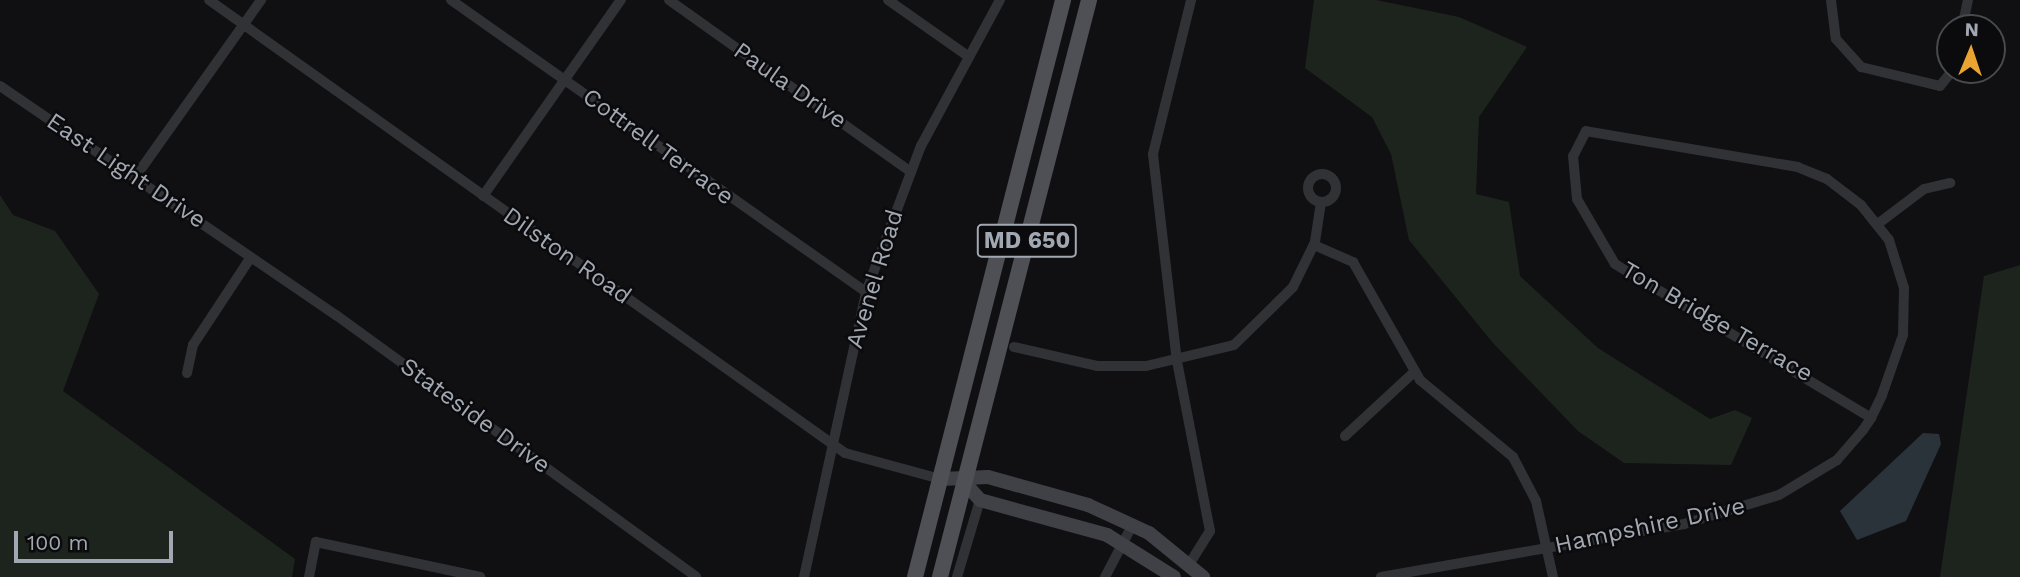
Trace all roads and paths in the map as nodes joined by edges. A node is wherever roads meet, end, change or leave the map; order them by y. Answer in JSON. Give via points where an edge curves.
{"nodes":[{"id":1,"x":209,"y":0,"type":"edge"},
{"id":2,"x":261,"y":0,"type":"edge"},
{"id":3,"x":452,"y":0,"type":"edge"},
{"id":4,"x":621,"y":0,"type":"edge"},
{"id":5,"x":669,"y":0,"type":"edge"},
{"id":6,"x":888,"y":0,"type":"edge"},
{"id":7,"x":1000,"y":0,"type":"edge"},
{"id":8,"x":1063,"y":0,"type":"edge"},
{"id":9,"x":1089,"y":0,"type":"edge"},
{"id":10,"x":1191,"y":0,"type":"edge"},
{"id":11,"x":1831,"y":0,"type":"edge"},
{"id":12,"x":243,"y":25,"type":"junction"},
{"id":13,"x":970,"y":57,"type":"junction"},
{"id":14,"x":564,"y":80,"type":"junction"},
{"id":15,"x":1942,"y":84,"type":"edge"},
{"id":16,"x":0,"y":86,"type":"edge"},
{"id":17,"x":911,"y":171,"type":"junction"},
{"id":18,"x":136,"y":176,"type":"junction"},
{"id":19,"x":1950,"y":183,"type":"dead end"},
{"id":20,"x":483,"y":196,"type":"junction"},
{"id":21,"x":1321,"y":202,"type":"dead end"},
{"id":22,"x":1580,"y":210,"type":"joint"},
{"id":23,"x":1879,"y":223,"type":"junction"},
{"id":24,"x":1314,"y":245,"type":"junction"},
{"id":25,"x":251,"y":257,"type":"junction"},
{"id":26,"x":866,"y":292,"type":"junction"},
{"id":27,"x":1014,"y":347,"type":"dead end"},
{"id":28,"x":1177,"y":362,"type":"junction"},
{"id":29,"x":1414,"y":372,"type":"junction"},
{"id":30,"x":187,"y":373,"type":"dead end"},
{"id":31,"x":1871,"y":418,"type":"junction"},
{"id":32,"x":1345,"y":436,"type":"dead end"},
{"id":33,"x":831,"y":443,"type":"junction"},
{"id":34,"x":941,"y":479,"type":"junction"},
{"id":35,"x":964,"y":482,"type":"junction"},
{"id":36,"x":980,"y":500,"type":"junction"},
{"id":37,"x":1133,"y":524,"type":"junction"},
{"id":38,"x":1124,"y":543,"type":"junction"},
{"id":39,"x":1547,"y":547,"type":"junction"},
{"id":40,"x":1190,"y":563,"type":"junction"},
{"id":41,"x":309,"y":577,"type":"edge"},
{"id":42,"x":480,"y":577,"type":"edge"},
{"id":43,"x":696,"y":577,"type":"edge"},
{"id":44,"x":804,"y":577,"type":"edge"},
{"id":45,"x":915,"y":577,"type":"edge"},
{"id":46,"x":940,"y":577,"type":"edge"},
{"id":47,"x":957,"y":577,"type":"edge"},
{"id":48,"x":1105,"y":577,"type":"edge"},
{"id":49,"x":1174,"y":577,"type":"edge"},
{"id":50,"x":1203,"y":577,"type":"edge"},
{"id":51,"x":1381,"y":577,"type":"edge"},
{"id":52,"x":1553,"y":577,"type":"edge"}],
"edges":[{"from":1,"to":12,"type":"street","name":"Dilston Road"},
{"from":2,"to":12,"type":"street"},
{"from":3,"to":14,"type":"street","name":"Cottrell Terrace"},
{"from":4,"to":14,"type":"street"},
{"from":5,"to":17,"type":"street","name":"Paula Drive"},
{"from":6,"to":13,"type":"street"},
{"from":7,"to":13,"type":"street","name":"Avenel Road"},
{"from":8,"to":34,"type":"main road","number":"MD 650"},
{"from":9,"to":35,"type":"main road","number":"MD 650"},
{"from":10,"to":28,"type":"street","via":[[1153,154]]},
{"from":11,"to":15,"type":"street","via":[[1836,38],[1861,67]]},
{"from":12,"to":18,"type":"street"},
{"from":12,"to":20,"type":"street","name":"Dilston Road"},
{"from":13,"to":17,"type":"street","name":"Avenel Road"},
{"from":14,"to":20,"type":"street"},
{"from":14,"to":26,"type":"street","name":"Cottrell Terrace"},
{"from":16,"to":18,"type":"street","name":"East Light Drive"},
{"from":17,"to":26,"type":"street","name":"Avenel Road"},
{"from":18,"to":25,"type":"street","name":"East Light Drive"},
{"from":19,"to":23,"type":"street","via":[[1924,189]]},
{"from":20,"to":33,"type":"street","name":"Dilston Road"},
{"from":21,"to":24,"type":"street"},
{"from":22,"to":23,"type":"street","name":"Hampshire Drive","via":[[1576,142],[1598,129],[1798,167],[1834,184]]},
{"from":22,"to":31,"type":"street","name":"Ton Bridge Terrace","via":[[1604,250],[1628,274]]},
{"from":23,"to":31,"type":"street","name":"Hampshire Drive","via":[[1901,272],[1905,311],[1897,359]]},
{"from":24,"to":28,"type":"street","via":[[1293,287],[1258,329],[1211,355]]},
{"from":24,"to":29,"type":"street","via":[[1360,271]]},
{"from":25,"to":30,"type":"street","via":[[193,345]]},
{"from":25,"to":43,"type":"street","name":"Stateside Drive"},
{"from":26,"to":33,"type":"street","name":"Avenel Road"},
{"from":27,"to":28,"type":"street","via":[[1097,366]]},
{"from":28,"to":40,"type":"street","via":[[1210,531]]},
{"from":29,"to":32,"type":"street"},
{"from":29,"to":39,"type":"street","via":[[1513,457],[1533,493]]},
{"from":31,"to":39,"type":"street","name":"Hampshire Drive","via":[[1837,460],[1779,495],[1696,521]]},
{"from":33,"to":34,"type":"street","name":"Dilston Road"},
{"from":33,"to":44,"type":"street","name":"Avenel Road"},
{"from":34,"to":35,"type":"main road"},
{"from":34,"to":45,"type":"main road","number":"MD 650"},
{"from":35,"to":36,"type":"main road"},
{"from":35,"to":37,"type":"main road","via":[[990,478]]},
{"from":35,"to":46,"type":"main road","number":"MD 650"},
{"from":36,"to":38,"type":"main road","via":[[1086,526]]},
{"from":36,"to":47,"type":"street"},
{"from":37,"to":38,"type":"street"},
{"from":37,"to":40,"type":"main road"},
{"from":38,"to":48,"type":"street"},
{"from":38,"to":49,"type":"main road"},
{"from":39,"to":51,"type":"street","name":"Hampshire Drive"},
{"from":39,"to":52,"type":"street"},
{"from":40,"to":50,"type":"main road"},
{"from":41,"to":42,"type":"street","via":[[316,542]]}]}
